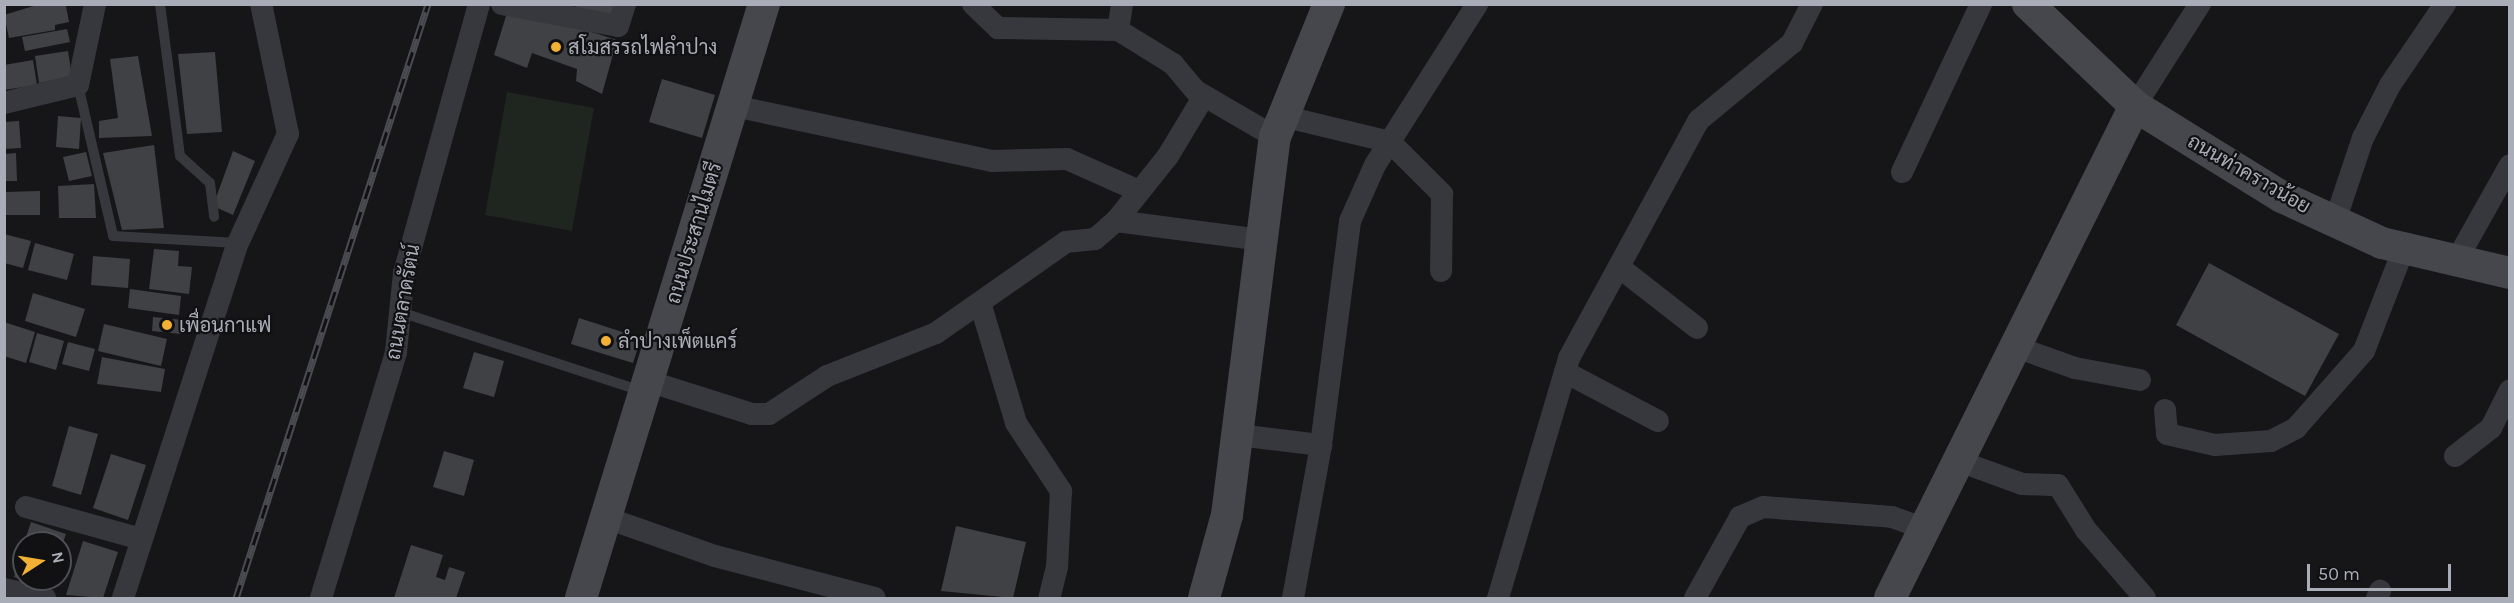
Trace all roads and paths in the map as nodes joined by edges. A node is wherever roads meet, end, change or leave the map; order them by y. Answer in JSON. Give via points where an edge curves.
{"nodes":[{"id":1,"x":95,"y":4,"type":"edge"},
{"id":2,"x":160,"y":4,"type":"edge"},
{"id":3,"x":261,"y":4,"type":"edge"},
{"id":4,"x":479,"y":4,"type":"edge"},
{"id":5,"x":502,"y":4,"type":"edge"},
{"id":6,"x":563,"y":4,"type":"edge"},
{"id":7,"x":568,"y":4,"type":"edge"},
{"id":8,"x":625,"y":4,"type":"edge"},
{"id":9,"x":764,"y":4,"type":"edge"},
{"id":10,"x":973,"y":4,"type":"edge"},
{"id":11,"x":1122,"y":4,"type":"edge"},
{"id":12,"x":1329,"y":4,"type":"edge"},
{"id":13,"x":1477,"y":4,"type":"edge"},
{"id":14,"x":1812,"y":4,"type":"edge"},
{"id":15,"x":1981,"y":4,"type":"edge"},
{"id":16,"x":2028,"y":4,"type":"edge"},
{"id":17,"x":2200,"y":4,"type":"edge"},
{"id":18,"x":2445,"y":4,"type":"edge"},
{"id":19,"x":1118,"y":30,"type":"junction"},
{"id":20,"x":78,"y":85,"type":"junction"},
{"id":21,"x":1204,"y":96,"type":"junction"},
{"id":22,"x":4,"y":103,"type":"edge"},
{"id":23,"x":734,"y":106,"type":"junction"},
{"id":24,"x":2135,"y":106,"type":"junction"},
{"id":25,"x":1279,"y":126,"type":"junction"},
{"id":26,"x":1390,"y":142,"type":"junction"},
{"id":27,"x":2510,"y":165,"type":"edge"},
{"id":28,"x":1902,"y":172,"type":"dead end"},
{"id":29,"x":1139,"y":191,"type":"junction"},
{"id":30,"x":214,"y":217,"type":"dead end"},
{"id":31,"x":1116,"y":221,"type":"junction"},
{"id":32,"x":2335,"y":221,"type":"junction"},
{"id":33,"x":1263,"y":240,"type":"junction"},
{"id":34,"x":238,"y":243,"type":"junction"},
{"id":35,"x":2404,"y":248,"type":"junction"},
{"id":36,"x":2455,"y":262,"type":"junction"},
{"id":37,"x":1619,"y":267,"type":"junction"},
{"id":38,"x":1441,"y":271,"type":"dead end"},
{"id":39,"x":2510,"y":273,"type":"edge"},
{"id":40,"x":981,"y":306,"type":"junction"},
{"id":41,"x":397,"y":311,"type":"junction"},
{"id":42,"x":1697,"y":328,"type":"dead end"},
{"id":43,"x":2013,"y":346,"type":"junction"},
{"id":44,"x":1565,"y":372,"type":"junction"},
{"id":45,"x":2140,"y":380,"type":"dead end"},
{"id":46,"x":647,"y":386,"type":"junction"},
{"id":47,"x":2510,"y":390,"type":"edge"},
{"id":48,"x":2165,"y":410,"type":"dead end"},
{"id":49,"x":1658,"y":421,"type":"dead end"},
{"id":50,"x":1238,"y":435,"type":"junction"},
{"id":51,"x":1321,"y":445,"type":"junction"},
{"id":52,"x":2455,"y":456,"type":"dead end"},
{"id":53,"x":1956,"y":460,"type":"junction"},
{"id":54,"x":26,"y":507,"type":"dead end"},
{"id":55,"x":607,"y":518,"type":"junction"},
{"id":56,"x":1922,"y":528,"type":"junction"},
{"id":57,"x":141,"y":539,"type":"junction"},
{"id":58,"x":4,"y":589,"type":"edge"},
{"id":59,"x":863,"y":597,"type":"edge"},
{"id":60,"x":45,"y":598,"type":"edge"},
{"id":61,"x":123,"y":598,"type":"edge"},
{"id":62,"x":321,"y":598,"type":"edge"},
{"id":63,"x":581,"y":598,"type":"edge"},
{"id":64,"x":1049,"y":598,"type":"edge"},
{"id":65,"x":1204,"y":598,"type":"edge"},
{"id":66,"x":1293,"y":598,"type":"edge"},
{"id":67,"x":1498,"y":598,"type":"edge"},
{"id":68,"x":1695,"y":598,"type":"edge"},
{"id":69,"x":1890,"y":598,"type":"edge"},
{"id":70,"x":2145,"y":598,"type":"edge"}],
"edges":[{"from":1,"to":20,"type":"street"},
{"from":2,"to":30,"type":"lane","via":[[180,156],[210,183]]},
{"from":3,"to":34,"type":"street","via":[[288,134]]},
{"from":4,"to":41,"type":"street","name":"ถนนตลาดรัตน์"},
{"from":5,"to":8,"type":"street","via":[[618,26]]},
{"from":6,"to":7,"type":"lane"},
{"from":9,"to":23,"type":"street","name":"ถนนประสานไมตรี"},
{"from":10,"to":19,"type":"street","via":[[998,28]]},
{"from":11,"to":19,"type":"street"},
{"from":12,"to":25,"type":"street"},
{"from":13,"to":26,"type":"street"},
{"from":14,"to":37,"type":"street","via":[[1792,43],[1699,120]]},
{"from":15,"to":28,"type":"street"},
{"from":16,"to":24,"type":"street","name":"ถนนท่าคราวน้อย"},
{"from":17,"to":24,"type":"street"},
{"from":18,"to":32,"type":"street","via":[[2390,85],[2363,138]]},
{"from":19,"to":21,"type":"street","via":[[1173,64]]},
{"from":20,"to":22,"type":"street"},
{"from":20,"to":34,"type":"lane","via":[[113,236]]},
{"from":21,"to":25,"type":"street"},
{"from":21,"to":29,"type":"street","via":[[1168,156]]},
{"from":23,"to":29,"type":"street","via":[[992,161],[1067,159]]},
{"from":23,"to":46,"type":"street","name":"ถนนประสานไมตรี"},
{"from":24,"to":32,"type":"street","name":"ถนนท่าคราวน้อย","via":[[2282,197]]},
{"from":24,"to":43,"type":"street"},
{"from":25,"to":26,"type":"street"},
{"from":25,"to":33,"type":"street"},
{"from":26,"to":38,"type":"street","via":[[1442,194]]},
{"from":26,"to":51,"type":"street","via":[[1350,221]]},
{"from":27,"to":36,"type":"street"},
{"from":29,"to":31,"type":"street"},
{"from":31,"to":33,"type":"street"},
{"from":31,"to":40,"type":"street","via":[[1095,239],[1066,242]]},
{"from":32,"to":35,"type":"street","name":"ถนนท่าคราวน้อย"},
{"from":33,"to":50,"type":"street"},
{"from":34,"to":57,"type":"street"},
{"from":35,"to":36,"type":"street","name":"ถนนท่าคราวน้อย"},
{"from":35,"to":48,"type":"street","via":[[2364,351],[2296,428],[2271,441],[2215,445],[2167,434]]},
{"from":36,"to":39,"type":"street","name":"ถนนท่าคราวน้อย"},
{"from":37,"to":42,"type":"street"},
{"from":37,"to":44,"type":"street"},
{"from":40,"to":46,"type":"street","via":[[904,349],[827,376],[769,414],[752,414]]},
{"from":40,"to":64,"type":"street","via":[[1016,423],[1061,491],[1057,567]]},
{"from":41,"to":46,"type":"lane"},
{"from":41,"to":62,"type":"street","name":"ถนนตลาดรัตน์","via":[[396,352]]},
{"from":43,"to":45,"type":"street","via":[[2075,368]]},
{"from":43,"to":53,"type":"street"},
{"from":44,"to":49,"type":"street"},
{"from":44,"to":67,"type":"street"},
{"from":46,"to":55,"type":"street","name":"ถนนประสานไมตรี"},
{"from":47,"to":52,"type":"street","via":[[2491,428]]},
{"from":50,"to":51,"type":"street"},
{"from":50,"to":65,"type":"street","via":[[1227,515]]},
{"from":51,"to":66,"type":"street"},
{"from":53,"to":56,"type":"street"},
{"from":53,"to":70,"type":"street","via":[[2022,484],[2058,485],[2102,552],[2127,572]]},
{"from":54,"to":57,"type":"street"},
{"from":55,"to":59,"type":"street","via":[[715,556]]},
{"from":55,"to":63,"type":"street","name":"ถนนประสานไมตรี"},
{"from":56,"to":68,"type":"street","via":[[1892,517],[1764,507],[1740,517]]},
{"from":56,"to":69,"type":"street"},
{"from":57,"to":61,"type":"street"},
{"from":58,"to":60,"type":"street"}]}
